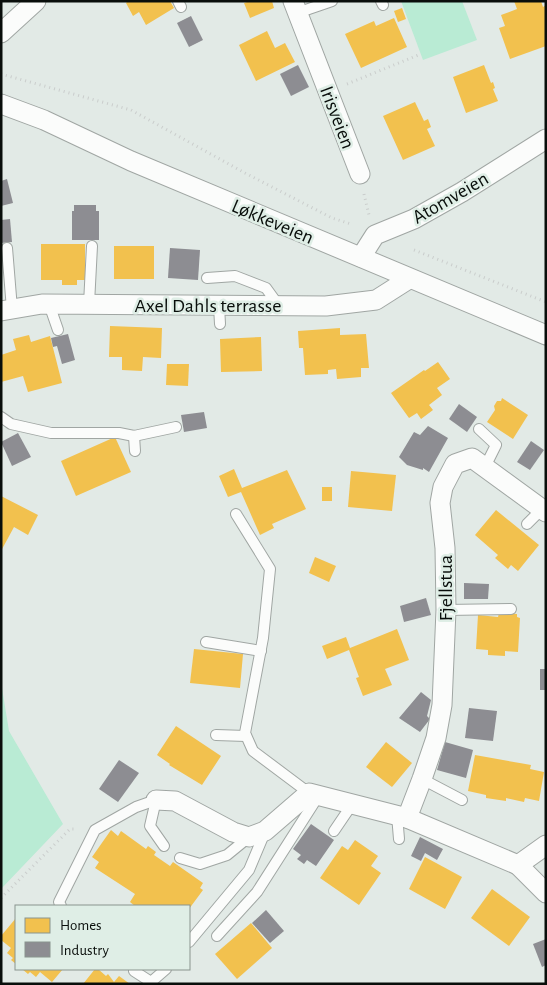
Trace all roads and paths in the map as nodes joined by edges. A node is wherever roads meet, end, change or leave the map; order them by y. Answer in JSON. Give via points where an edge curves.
{"nodes":[{"id":1,"x":36,"y":1,"type":"edge"},
{"id":2,"x":332,"y":1,"type":"edge"},
{"id":3,"x":295,"y":7,"type":"edge"},
{"id":4,"x":1,"y":32,"type":"edge"},
{"id":5,"x":421,"y":54,"type":"dead end"},
{"id":6,"x":1,"y":74,"type":"edge"},
{"id":7,"x":328,"y":92,"type":"junction"},
{"id":8,"x":1,"y":104,"type":"edge"},
{"id":9,"x":546,"y":138,"type":"edge"},
{"id":10,"x":360,"y":174,"type":"joint"},
{"id":11,"x":351,"y":224,"type":"dead end"},
{"id":12,"x":375,"y":235,"type":"junction"},
{"id":13,"x":92,"y":246,"type":"dead end"},
{"id":14,"x":7,"y":248,"type":"dead end"},
{"id":15,"x":414,"y":250,"type":"dead end"},
{"id":16,"x":361,"y":257,"type":"junction"},
{"id":17,"x":207,"y":278,"type":"dead end"},
{"id":18,"x":409,"y":279,"type":"junction"},
{"id":19,"x":546,"y":302,"type":"edge"},
{"id":20,"x":49,"y":304,"type":"junction"},
{"id":21,"x":90,"y":304,"type":"junction"},
{"id":22,"x":279,"y":306,"type":"junction"},
{"id":23,"x":7,"y":310,"type":"edge"},
{"id":24,"x":58,"y":330,"type":"dead end"},
{"id":25,"x":546,"y":335,"type":"edge"},
{"id":26,"x":1,"y":417,"type":"edge"},
{"id":27,"x":176,"y":427,"type":"dead end"},
{"id":28,"x":478,"y":429,"type":"dead end"},
{"id":29,"x":134,"y":436,"type":"junction"},
{"id":30,"x":136,"y":450,"type":"dead end"},
{"id":31,"x":485,"y":467,"type":"junction"},
{"id":32,"x":544,"y":511,"type":"edge"},
{"id":33,"x":236,"y":514,"type":"dead end"},
{"id":34,"x":527,"y":524,"type":"dead end"},
{"id":35,"x":512,"y":609,"type":"dead end"},
{"id":36,"x":446,"y":610,"type":"junction"},
{"id":37,"x":206,"y":642,"type":"dead end"},
{"id":38,"x":261,"y":651,"type":"junction"},
{"id":39,"x":216,"y":736,"type":"dead end"},
{"id":40,"x":246,"y":736,"type":"junction"},
{"id":41,"x":422,"y":779,"type":"junction"},
{"id":42,"x":314,"y":794,"type":"junction"},
{"id":43,"x":156,"y":800,"type":"junction"},
{"id":44,"x":462,"y":800,"type":"dead end"},
{"id":45,"x":353,"y":803,"type":"junction"},
{"id":46,"x":402,"y":816,"type":"junction"},
{"id":47,"x":95,"y":830,"type":"junction"},
{"id":48,"x":334,"y":831,"type":"dead end"},
{"id":49,"x":257,"y":834,"type":"junction"},
{"id":50,"x":399,"y":839,"type":"dead end"},
{"id":51,"x":546,"y":845,"type":"edge"},
{"id":52,"x":164,"y":846,"type":"dead end"},
{"id":53,"x":180,"y":858,"type":"dead end"},
{"id":54,"x":518,"y":865,"type":"junction"},
{"id":55,"x":546,"y":893,"type":"edge"},
{"id":56,"x":1,"y":898,"type":"edge"},
{"id":57,"x":61,"y":905,"type":"edge"},
{"id":58,"x":217,"y":936,"type":"dead end"},
{"id":59,"x":190,"y":941,"type":"edge"},
{"id":60,"x":165,"y":970,"type":"edge"},
{"id":61,"x":134,"y":971,"type":"dead end"}],
"edges":[{"from":1,"to":4,"type":"street"},
{"from":2,"to":3,"type":"lane"},
{"from":3,"to":7,"type":"street","name":"Irisveien"},
{"from":5,"to":7,"type":"path"},
{"from":6,"to":11,"type":"path","via":[[131,110],[314,209]]},
{"from":7,"to":10,"type":"street","name":"Irisveien"},
{"from":8,"to":16,"type":"street","name":"Løkkeveien","via":[[44,120],[131,162]]},
{"from":9,"to":12,"type":"street","name":"Atomveien","via":[[462,192],[414,219]]},
{"from":10,"to":12,"type":"path","name":"Irisveien"},
{"from":12,"to":16,"type":"street"},
{"from":13,"to":21,"type":"lane"},
{"from":14,"to":23,"type":"lane"},
{"from":15,"to":19,"type":"path"},
{"from":16,"to":18,"type":"street","name":"Løkkeveien"},
{"from":17,"to":22,"type":"lane","via":[[235,276],[243,279],[266,288]]},
{"from":18,"to":22,"type":"street","name":"Axel Dahls terrasse","via":[[376,300],[326,306]]},
{"from":18,"to":25,"type":"street","name":"Løkkeveien"},
{"from":20,"to":21,"type":"street","name":"Axel Dahls terrasse"},
{"from":20,"to":23,"type":"street","name":"Axel Dahls terrasse"},
{"from":20,"to":24,"type":"lane"},
{"from":21,"to":22,"type":"street","name":"Axel Dahls terrasse","via":[[219,315]]},
{"from":26,"to":29,"type":"lane","via":[[11,424],[51,432],[119,432]]},
{"from":27,"to":29,"type":"lane"},
{"from":28,"to":31,"type":"lane","via":[[496,445]]},
{"from":29,"to":30,"type":"lane"},
{"from":31,"to":32,"type":"street","name":"Fjellstua"},
{"from":31,"to":36,"type":"street","name":"Fjellstua","via":[[472,458],[455,464],[443,487],[440,503]]},
{"from":32,"to":34,"type":"lane"},
{"from":33,"to":38,"type":"lane","via":[[270,569]]},
{"from":35,"to":36,"type":"lane"},
{"from":36,"to":41,"type":"street","name":"Fjellstua","via":[[442,705],[436,738]]},
{"from":37,"to":38,"type":"lane"},
{"from":38,"to":40,"type":"lane"},
{"from":39,"to":40,"type":"lane"},
{"from":40,"to":42,"type":"lane","via":[[252,751]]},
{"from":41,"to":44,"type":"lane"},
{"from":41,"to":46,"type":"street","name":"Fjellstua"},
{"from":42,"to":45,"type":"street"},
{"from":42,"to":49,"type":"street"},
{"from":42,"to":58,"type":"lane","via":[[257,892]]},
{"from":43,"to":47,"type":"lane","via":[[136,807]]},
{"from":43,"to":49,"type":"street","via":[[175,801],[233,832]]},
{"from":43,"to":52,"type":"lane","via":[[150,826]]},
{"from":45,"to":46,"type":"street"},
{"from":45,"to":48,"type":"lane"},
{"from":46,"to":50,"type":"lane"},
{"from":46,"to":54,"type":"street"},
{"from":47,"to":56,"type":"path","via":[[70,829]]},
{"from":47,"to":57,"type":"lane"},
{"from":49,"to":53,"type":"lane","via":[[227,855],[200,864]]},
{"from":49,"to":59,"type":"lane","via":[[248,870]]},
{"from":51,"to":54,"type":"street"},
{"from":54,"to":55,"type":"street"},
{"from":60,"to":61,"type":"lane","via":[[151,982]]}]}
